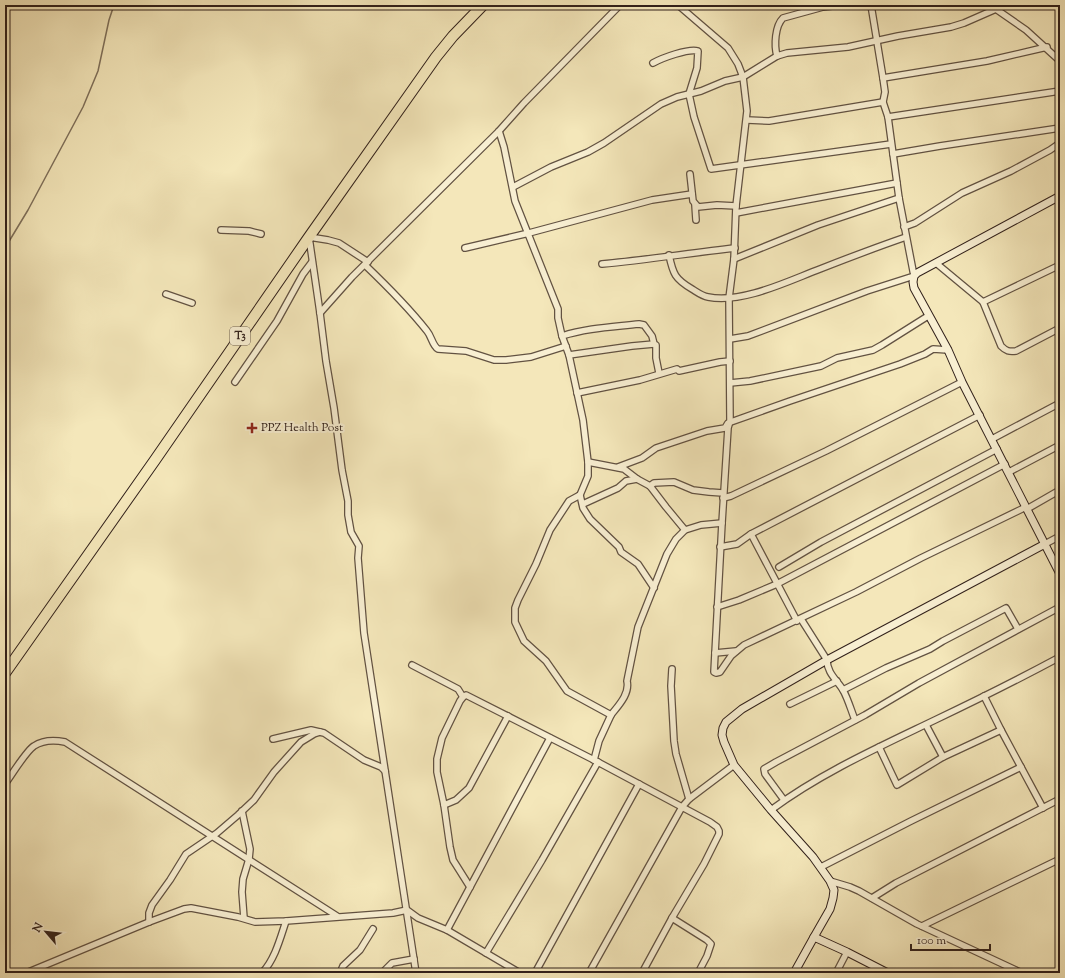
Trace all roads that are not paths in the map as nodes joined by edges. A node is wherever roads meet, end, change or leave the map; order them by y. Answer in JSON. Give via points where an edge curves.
{"nodes":[{"id":1,"x":483,"y":5,"type":"edge"},
{"id":2,"x":620,"y":5,"type":"edge"},
{"id":3,"x":678,"y":5,"type":"edge"},
{"id":4,"x":841,"y":5,"type":"edge"},
{"id":5,"x":871,"y":5,"type":"edge"},
{"id":6,"x":990,"y":5,"type":"edge"},
{"id":7,"x":996,"y":9,"type":"junction"},
{"id":8,"x":878,"y":41,"type":"junction"},
{"id":9,"x":1047,"y":47,"type":"junction"},
{"id":10,"x":777,"y":56,"type":"junction"},
{"id":11,"x":1060,"y":60,"type":"edge"},
{"id":12,"x":654,"y":63,"type":"dead end"},
{"id":13,"x":743,"y":77,"type":"junction"},
{"id":14,"x":883,"y":78,"type":"junction"},
{"id":15,"x":1060,"y":91,"type":"edge"},
{"id":16,"x":689,"y":94,"type":"junction"},
{"id":17,"x":883,"y":102,"type":"junction"},
{"id":18,"x":888,"y":117,"type":"junction"},
{"id":19,"x":747,"y":120,"type":"junction"},
{"id":20,"x":1060,"y":128,"type":"edge"},
{"id":21,"x":499,"y":131,"type":"junction"},
{"id":22,"x":1060,"y":143,"type":"edge"},
{"id":23,"x":892,"y":144,"type":"junction"},
{"id":24,"x":893,"y":154,"type":"junction"},
{"id":25,"x":741,"y":165,"type":"junction"},
{"id":26,"x":690,"y":174,"type":"dead end"},
{"id":27,"x":897,"y":183,"type":"junction"},
{"id":28,"x":513,"y":187,"type":"junction"},
{"id":29,"x":692,"y":194,"type":"junction"},
{"id":30,"x":1060,"y":196,"type":"edge"},
{"id":31,"x":899,"y":198,"type":"junction"},
{"id":32,"x":695,"y":205,"type":"junction"},
{"id":33,"x":736,"y":206,"type":"junction"},
{"id":34,"x":736,"y":213,"type":"junction"},
{"id":35,"x":696,"y":220,"type":"dead end"},
{"id":36,"x":904,"y":227,"type":"junction"},
{"id":37,"x":221,"y":230,"type":"dead end"},
{"id":38,"x":529,"y":233,"type":"junction"},
{"id":39,"x":262,"y":234,"type":"dead end"},
{"id":40,"x":309,"y":237,"type":"junction"},
{"id":41,"x":906,"y":237,"type":"junction"},
{"id":42,"x":465,"y":248,"type":"dead end"},
{"id":43,"x":735,"y":248,"type":"junction"},
{"id":44,"x":669,"y":256,"type":"junction"},
{"id":45,"x":734,"y":259,"type":"junction"},
{"id":46,"x":312,"y":262,"type":"junction"},
{"id":47,"x":366,"y":263,"type":"junction"},
{"id":48,"x":936,"y":263,"type":"junction"},
{"id":49,"x":602,"y":264,"type":"dead end"},
{"id":50,"x":1060,"y":265,"type":"edge"},
{"id":51,"x":914,"y":276,"type":"junction"},
{"id":52,"x":166,"y":294,"type":"dead end"},
{"id":53,"x":729,"y":298,"type":"junction"},
{"id":54,"x":983,"y":302,"type":"junction"},
{"id":55,"x":192,"y":303,"type":"dead end"},
{"id":56,"x":320,"y":313,"type":"junction"},
{"id":57,"x":928,"y":316,"type":"junction"},
{"id":58,"x":1060,"y":328,"type":"edge"},
{"id":59,"x":562,"y":336,"type":"junction"},
{"id":60,"x":730,"y":339,"type":"junction"},
{"id":61,"x":654,"y":344,"type":"junction"},
{"id":62,"x":566,"y":346,"type":"junction"},
{"id":63,"x":948,"y":350,"type":"junction"},
{"id":64,"x":569,"y":355,"type":"junction"},
{"id":65,"x":730,"y":361,"type":"junction"},
{"id":66,"x":659,"y":373,"type":"junction"},
{"id":67,"x":235,"y":382,"type":"dead end"},
{"id":68,"x":962,"y":382,"type":"junction"},
{"id":69,"x":730,"y":383,"type":"junction"},
{"id":70,"x":577,"y":393,"type":"junction"},
{"id":71,"x":1060,"y":403,"type":"edge"},
{"id":72,"x":980,"y":415,"type":"junction"},
{"id":73,"x":729,"y":423,"type":"junction"},
{"id":74,"x":992,"y":440,"type":"junction"},
{"id":75,"x":1060,"y":445,"type":"edge"},
{"id":76,"x":997,"y":450,"type":"junction"},
{"id":77,"x":588,"y":462,"type":"junction"},
{"id":78,"x":1005,"y":464,"type":"junction"},
{"id":79,"x":618,"y":467,"type":"junction"},
{"id":80,"x":1009,"y":472,"type":"junction"},
{"id":81,"x":637,"y":479,"type":"junction"},
{"id":82,"x":650,"y":486,"type":"junction"},
{"id":83,"x":1060,"y":490,"type":"edge"},
{"id":84,"x":580,"y":495,"type":"junction"},
{"id":85,"x":723,"y":495,"type":"junction"},
{"id":86,"x":583,"y":504,"type":"junction"},
{"id":87,"x":1027,"y":508,"type":"junction"},
{"id":88,"x":722,"y":523,"type":"junction"},
{"id":89,"x":685,"y":530,"type":"junction"},
{"id":90,"x":751,"y":534,"type":"junction"},
{"id":91,"x":1060,"y":536,"type":"edge"},
{"id":92,"x":1045,"y":544,"type":"junction"},
{"id":93,"x":720,"y":547,"type":"junction"},
{"id":94,"x":779,"y":567,"type":"dead end"},
{"id":95,"x":1060,"y":574,"type":"edge"},
{"id":96,"x":777,"y":584,"type":"junction"},
{"id":97,"x":654,"y":588,"type":"junction"},
{"id":98,"x":717,"y":607,"type":"junction"},
{"id":99,"x":1060,"y":607,"type":"edge"},
{"id":100,"x":799,"y":620,"type":"junction"},
{"id":101,"x":1018,"y":629,"type":"junction"},
{"id":102,"x":736,"y":651,"type":"junction"},
{"id":103,"x":715,"y":654,"type":"junction"},
{"id":104,"x":1060,"y":658,"type":"edge"},
{"id":105,"x":827,"y":660,"type":"junction"},
{"id":106,"x":412,"y":665,"type":"dead end"},
{"id":107,"x":672,"y":669,"type":"dead end"},
{"id":108,"x":5,"y":673,"type":"edge"},
{"id":109,"x":837,"y":681,"type":"junction"},
{"id":110,"x":843,"y":690,"type":"junction"},
{"id":111,"x":984,"y":696,"type":"junction"},
{"id":112,"x":463,"y":697,"type":"junction"},
{"id":113,"x":790,"y":704,"type":"dead end"},
{"id":114,"x":611,"y":715,"type":"junction"},
{"id":115,"x":508,"y":716,"type":"junction"},
{"id":116,"x":855,"y":720,"type":"junction"},
{"id":117,"x":926,"y":725,"type":"junction"},
{"id":118,"x":1001,"y":730,"type":"junction"},
{"id":119,"x":320,"y":732,"type":"junction"},
{"id":120,"x":550,"y":738,"type":"junction"},
{"id":121,"x":273,"y":739,"type":"dead end"},
{"id":122,"x":879,"y":747,"type":"junction"},
{"id":123,"x":943,"y":757,"type":"junction"},
{"id":124,"x":596,"y":761,"type":"junction"},
{"id":125,"x":734,"y":765,"type":"junction"},
{"id":126,"x":1021,"y":767,"type":"junction"},
{"id":127,"x":385,"y":772,"type":"junction"},
{"id":128,"x":5,"y":784,"type":"edge"},
{"id":129,"x":639,"y":784,"type":"junction"},
{"id":130,"x":689,"y":799,"type":"junction"},
{"id":131,"x":1060,"y":799,"type":"edge"},
{"id":132,"x":784,"y":800,"type":"junction"},
{"id":133,"x":444,"y":805,"type":"junction"},
{"id":134,"x":682,"y":807,"type":"junction"},
{"id":135,"x":1043,"y":808,"type":"junction"},
{"id":136,"x":771,"y":810,"type":"junction"},
{"id":137,"x":242,"y":811,"type":"junction"},
{"id":138,"x":212,"y":836,"type":"junction"},
{"id":139,"x":1060,"y":859,"type":"edge"},
{"id":140,"x":249,"y":860,"type":"junction"},
{"id":141,"x":821,"y":867,"type":"junction"},
{"id":142,"x":830,"y":881,"type":"junction"},
{"id":143,"x":470,"y":887,"type":"junction"},
{"id":144,"x":872,"y":898,"type":"junction"},
{"id":145,"x":407,"y":910,"type":"junction"},
{"id":146,"x":338,"y":917,"type":"junction"},
{"id":147,"x":244,"y":918,"type":"junction"},
{"id":148,"x":672,"y":918,"type":"junction"},
{"id":149,"x":286,"y":921,"type":"junction"},
{"id":150,"x":149,"y":922,"type":"junction"},
{"id":151,"x":922,"y":926,"type":"junction"},
{"id":152,"x":373,"y":929,"type":"dead end"},
{"id":153,"x":447,"y":930,"type":"junction"},
{"id":154,"x":814,"y":937,"type":"junction"},
{"id":155,"x":847,"y":952,"type":"junction"},
{"id":156,"x":486,"y":953,"type":"junction"},
{"id":157,"x":414,"y":959,"type":"junction"},
{"id":158,"x":507,"y":970,"type":"edge"},
{"id":159,"x":26,"y":973,"type":"edge"},
{"id":160,"x":262,"y":973,"type":"edge"},
{"id":161,"x":340,"y":973,"type":"edge"},
{"id":162,"x":382,"y":973,"type":"edge"},
{"id":163,"x":416,"y":973,"type":"edge"},
{"id":164,"x":520,"y":973,"type":"edge"},
{"id":165,"x":535,"y":973,"type":"edge"},
{"id":166,"x":590,"y":973,"type":"edge"},
{"id":167,"x":642,"y":973,"type":"edge"},
{"id":168,"x":698,"y":973,"type":"edge"},
{"id":169,"x":794,"y":973,"type":"edge"},
{"id":170,"x":836,"y":973,"type":"edge"},
{"id":171,"x":888,"y":973,"type":"edge"},
{"id":172,"x":1022,"y":973,"type":"edge"}],
"edges":[{"from":1,"to":40,"type":"highway","number":"T3","via":[[436,57]]},
{"from":2,"to":21,"type":"street"},
{"from":3,"to":13,"type":"street","via":[[728,48]]},
{"from":4,"to":10,"type":"street","via":[[783,18],[777,31]]},
{"from":5,"to":8,"type":"street"},
{"from":6,"to":7,"type":"street"},
{"from":7,"to":8,"type":"street","via":[[964,23]]},
{"from":7,"to":9,"type":"street"},
{"from":8,"to":10,"type":"street"},
{"from":8,"to":14,"type":"street"},
{"from":9,"to":11,"type":"street"},
{"from":9,"to":14,"type":"street","via":[[987,61]]},
{"from":10,"to":13,"type":"street"},
{"from":12,"to":16,"type":"street","via":[[663,58],[698,51],[697,68]]},
{"from":13,"to":16,"type":"street"},
{"from":13,"to":19,"type":"street"},
{"from":14,"to":17,"type":"street"},
{"from":15,"to":18,"type":"street"},
{"from":16,"to":25,"type":"street","via":[[710,169]]},
{"from":16,"to":28,"type":"street","via":[[661,104],[588,152],[551,167]]},
{"from":17,"to":18,"type":"street"},
{"from":17,"to":19,"type":"street","via":[[769,121]]},
{"from":18,"to":23,"type":"street"},
{"from":19,"to":25,"type":"street"},
{"from":20,"to":24,"type":"street"},
{"from":21,"to":28,"type":"street"},
{"from":21,"to":47,"type":"street"},
{"from":22,"to":36,"type":"street","via":[[1011,171],[962,193],[915,223]]},
{"from":23,"to":24,"type":"street"},
{"from":23,"to":25,"type":"street"},
{"from":24,"to":27,"type":"street"},
{"from":25,"to":33,"type":"street"},
{"from":26,"to":29,"type":"street"},
{"from":27,"to":31,"type":"street"},
{"from":27,"to":34,"type":"street"},
{"from":28,"to":38,"type":"street","via":[[515,201]]},
{"from":29,"to":32,"type":"street"},
{"from":29,"to":38,"type":"street","via":[[652,200]]},
{"from":30,"to":48,"type":"street"},
{"from":31,"to":36,"type":"street"},
{"from":31,"to":45,"type":"street","via":[[818,225]]},
{"from":32,"to":33,"type":"street"},
{"from":32,"to":35,"type":"street"},
{"from":33,"to":34,"type":"street"},
{"from":34,"to":43,"type":"street"},
{"from":36,"to":41,"type":"street"},
{"from":37,"to":39,"type":"street"},
{"from":38,"to":42,"type":"street"},
{"from":38,"to":59,"type":"street","via":[[558,309]]},
{"from":40,"to":46,"type":"street"},
{"from":40,"to":47,"type":"street","via":[[339,243]]},
{"from":40,"to":108,"type":"highway","number":"T3"},
{"from":41,"to":51,"type":"street"},
{"from":41,"to":53,"type":"street","via":[[775,286]]},
{"from":43,"to":44,"type":"street"},
{"from":43,"to":45,"type":"street"},
{"from":44,"to":49,"type":"street"},
{"from":44,"to":53,"type":"street","via":[[672,270],[682,284],[708,297]]},
{"from":45,"to":53,"type":"street"},
{"from":46,"to":56,"type":"street"},
{"from":46,"to":67,"type":"street"},
{"from":47,"to":56,"type":"street"},
{"from":47,"to":62,"type":"street","via":[[431,336],[438,349],[466,351],[494,360],[506,360],[531,357]]},
{"from":48,"to":51,"type":"street"},
{"from":48,"to":54,"type":"street"},
{"from":50,"to":54,"type":"street"},
{"from":51,"to":57,"type":"street","via":[[914,288]]},
{"from":51,"to":60,"type":"street","via":[[748,336]]},
{"from":52,"to":55,"type":"street"},
{"from":53,"to":60,"type":"street"},
{"from":54,"to":58,"type":"street","via":[[1004,350],[1016,351]]},
{"from":56,"to":127,"type":"street","via":[[348,515],[351,532],[359,546],[364,633]]},
{"from":57,"to":63,"type":"street"},
{"from":57,"to":69,"type":"street","via":[[873,350],[837,358],[821,366]]},
{"from":59,"to":61,"type":"street","via":[[579,331],[639,324],[644,325]]},
{"from":59,"to":62,"type":"street"},
{"from":60,"to":65,"type":"street"},
{"from":61,"to":64,"type":"street"},
{"from":61,"to":66,"type":"street"},
{"from":62,"to":64,"type":"street"},
{"from":63,"to":68,"type":"street"},
{"from":63,"to":73,"type":"street","via":[[933,349],[900,364]]},
{"from":64,"to":70,"type":"street"},
{"from":65,"to":66,"type":"street"},
{"from":65,"to":69,"type":"street"},
{"from":66,"to":70,"type":"street","via":[[640,380]]},
{"from":68,"to":72,"type":"street"},
{"from":68,"to":85,"type":"street","via":[[820,455],[752,486]]},
{"from":69,"to":73,"type":"street"},
{"from":70,"to":77,"type":"street","via":[[585,430]]},
{"from":71,"to":74,"type":"street"},
{"from":72,"to":74,"type":"street"},
{"from":72,"to":90,"type":"street"},
{"from":73,"to":79,"type":"street","via":[[725,428],[707,431],[656,448],[642,458]]},
{"from":73,"to":85,"type":"street"},
{"from":74,"to":76,"type":"street"},
{"from":75,"to":80,"type":"street"},
{"from":76,"to":78,"type":"street"},
{"from":76,"to":94,"type":"street","via":[[821,542]]},
{"from":77,"to":79,"type":"street"},
{"from":77,"to":84,"type":"street","via":[[588,476]]},
{"from":78,"to":80,"type":"street"},
{"from":78,"to":96,"type":"street"},
{"from":79,"to":81,"type":"street"},
{"from":80,"to":87,"type":"street"},
{"from":81,"to":82,"type":"street"},
{"from":81,"to":86,"type":"street","via":[[626,481],[618,488]]},
{"from":82,"to":85,"type":"street","via":[[654,483],[674,482],[693,490]]},
{"from":82,"to":89,"type":"street"},
{"from":83,"to":87,"type":"street"},
{"from":84,"to":86,"type":"street"},
{"from":84,"to":114,"type":"street","via":[[569,501],[553,523],[518,600],[515,622],[524,641],[546,661],[567,691]]},
{"from":85,"to":88,"type":"street"},
{"from":86,"to":97,"type":"street","via":[[590,519],[621,552],[638,564]]},
{"from":87,"to":92,"type":"street"},
{"from":87,"to":100,"type":"street"},
{"from":88,"to":89,"type":"street"},
{"from":88,"to":93,"type":"street"},
{"from":89,"to":97,"type":"street","via":[[667,554]]},
{"from":90,"to":93,"type":"street","via":[[737,544]]},
{"from":90,"to":96,"type":"street"},
{"from":91,"to":92,"type":"street"},
{"from":92,"to":95,"type":"street"},
{"from":92,"to":105,"type":"street"},
{"from":93,"to":98,"type":"street"},
{"from":96,"to":98,"type":"street"},
{"from":96,"to":100,"type":"street"},
{"from":97,"to":114,"type":"street","via":[[638,627],[626,681],[628,686],[617,709]]},
{"from":98,"to":103,"type":"street"},
{"from":99,"to":101,"type":"street"},
{"from":100,"to":102,"type":"street"},
{"from":100,"to":105,"type":"street"},
{"from":101,"to":110,"type":"street","via":[[1006,608],[930,649]]},
{"from":101,"to":116,"type":"street"},
{"from":102,"to":103,"type":"street"},
{"from":102,"to":103,"type":"street","via":[[718,673],[714,670]]},
{"from":104,"to":111,"type":"street"},
{"from":105,"to":109,"type":"street","via":[[830,672]]},
{"from":105,"to":125,"type":"street","via":[[742,709],[726,722],[722,735]]},
{"from":106,"to":112,"type":"street","via":[[458,689]]},
{"from":107,"to":130,"type":"street","via":[[670,686],[674,741]]},
{"from":109,"to":110,"type":"street"},
{"from":109,"to":113,"type":"street"},
{"from":110,"to":116,"type":"street"},
{"from":111,"to":117,"type":"street"},
{"from":111,"to":118,"type":"street"},
{"from":112,"to":115,"type":"street","via":[[466,695]]},
{"from":112,"to":133,"type":"street","via":[[442,738],[437,758],[437,772]]},
{"from":114,"to":124,"type":"street","via":[[599,741]]},
{"from":115,"to":120,"type":"street"},
{"from":115,"to":133,"type":"street","via":[[469,788],[456,800]]},
{"from":116,"to":132,"type":"street","via":[[764,769]]},
{"from":117,"to":122,"type":"street"},
{"from":117,"to":123,"type":"street"},
{"from":118,"to":123,"type":"street"},
{"from":118,"to":126,"type":"street"},
{"from":119,"to":121,"type":"street","via":[[311,730]]},
{"from":119,"to":127,"type":"street","via":[[364,760],[381,767]]},
{"from":119,"to":137,"type":"street","via":[[297,746],[254,800]]},
{"from":120,"to":124,"type":"street"},
{"from":120,"to":143,"type":"street"},
{"from":122,"to":123,"type":"street","via":[[897,785]]},
{"from":122,"to":132,"type":"street"},
{"from":124,"to":129,"type":"street"},
{"from":124,"to":156,"type":"street","via":[[542,860]]},
{"from":125,"to":130,"type":"street"},
{"from":125,"to":136,"type":"street"},
{"from":126,"to":135,"type":"street"},
{"from":126,"to":141,"type":"street"},
{"from":127,"to":145,"type":"street"},
{"from":128,"to":138,"type":"street","via":[[34,746],[53,740],[65,742]]},
{"from":129,"to":134,"type":"street"},
{"from":129,"to":165,"type":"street"},
{"from":130,"to":134,"type":"street"},
{"from":131,"to":135,"type":"street"},
{"from":132,"to":136,"type":"street"},
{"from":133,"to":143,"type":"street","via":[[453,860]]},
{"from":134,"to":148,"type":"street","via":[[717,827],[719,834]]},
{"from":134,"to":166,"type":"street"},
{"from":135,"to":144,"type":"street","via":[[896,883]]},
{"from":136,"to":141,"type":"street"},
{"from":137,"to":138,"type":"street"},
{"from":137,"to":140,"type":"street","via":[[250,849]]},
{"from":138,"to":140,"type":"street"},
{"from":138,"to":150,"type":"street","via":[[183,857],[152,905]]},
{"from":139,"to":151,"type":"street"},
{"from":140,"to":146,"type":"street"},
{"from":140,"to":147,"type":"street","via":[[243,879]]},
{"from":141,"to":142,"type":"street"},
{"from":142,"to":144,"type":"street"},
{"from":142,"to":154,"type":"street","via":[[834,890],[830,910]]},
{"from":143,"to":153,"type":"street"},
{"from":144,"to":151,"type":"street"},
{"from":145,"to":146,"type":"street"},
{"from":145,"to":153,"type":"street","via":[[418,918]]},
{"from":145,"to":157,"type":"street"},
{"from":146,"to":149,"type":"street"},
{"from":147,"to":149,"type":"street","via":[[255,922]]},
{"from":147,"to":150,"type":"street","via":[[191,908]]},
{"from":148,"to":167,"type":"street"},
{"from":148,"to":168,"type":"street","via":[[710,944]]},
{"from":149,"to":160,"type":"street","via":[[270,966]]},
{"from":150,"to":159,"type":"street"},
{"from":151,"to":172,"type":"street"},
{"from":152,"to":161,"type":"street","via":[[360,950]]},
{"from":153,"to":156,"type":"street"},
{"from":154,"to":155,"type":"street"},
{"from":154,"to":169,"type":"street"},
{"from":155,"to":170,"type":"street"},
{"from":155,"to":171,"type":"street"},
{"from":156,"to":158,"type":"street"},
{"from":157,"to":162,"type":"street","via":[[392,963]]},
{"from":157,"to":163,"type":"street"},
{"from":158,"to":164,"type":"street"}]}
